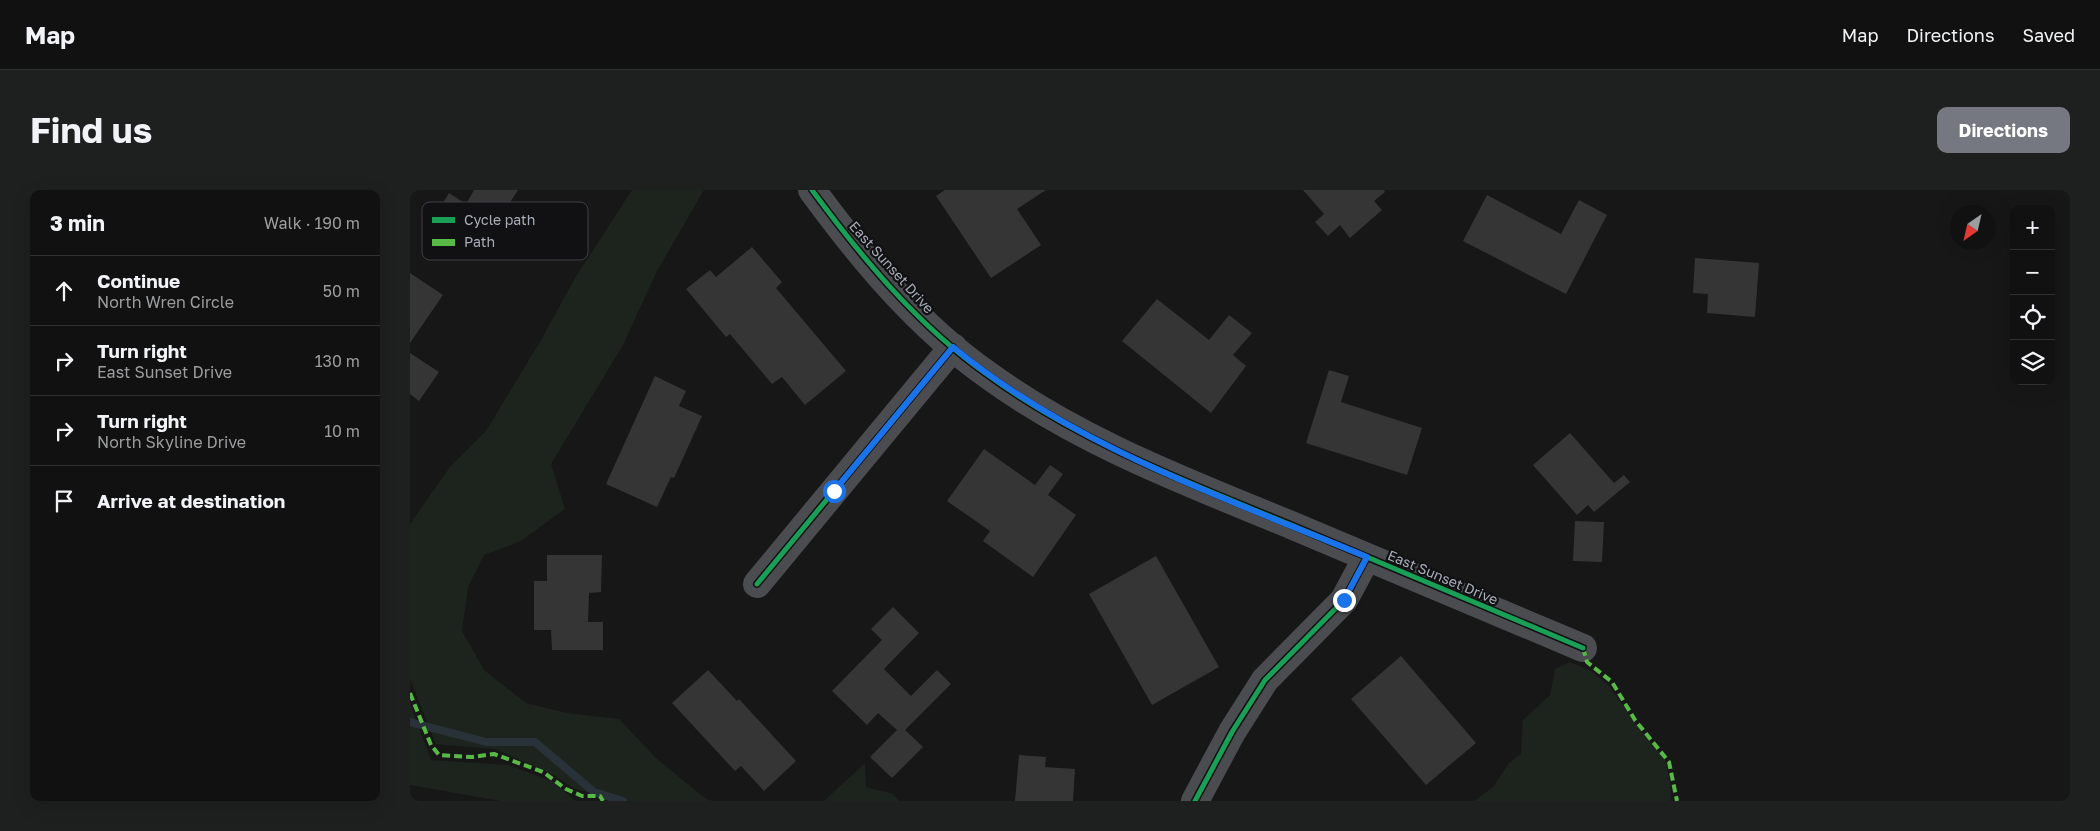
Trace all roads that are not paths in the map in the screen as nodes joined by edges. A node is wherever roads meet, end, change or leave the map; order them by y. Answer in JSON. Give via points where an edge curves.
{"nodes":[{"id":1,"x":812,"y":190,"type":"edge"},
{"id":2,"x":953,"y":347,"type":"junction"},
{"id":3,"x":1367,"y":557,"type":"junction"},
{"id":4,"x":757,"y":584,"type":"dead end"},
{"id":5,"x":1583,"y":648,"type":"dead end"},
{"id":6,"x":1195,"y":801,"type":"edge"}],
"edges":[{"from":1,"to":2,"type":"street","name":"East Sunset Drive","via":[[856,248],[912,310]]},
{"from":2,"to":3,"type":"street","name":"East Sunset Drive","via":[[988,375],[1072,429],[1146,466]]},
{"from":2,"to":4,"type":"street"},
{"from":3,"to":5,"type":"street","name":"East Sunset Drive"},
{"from":3,"to":6,"type":"street","via":[[1344,600],[1265,680],[1232,732]]}]}
